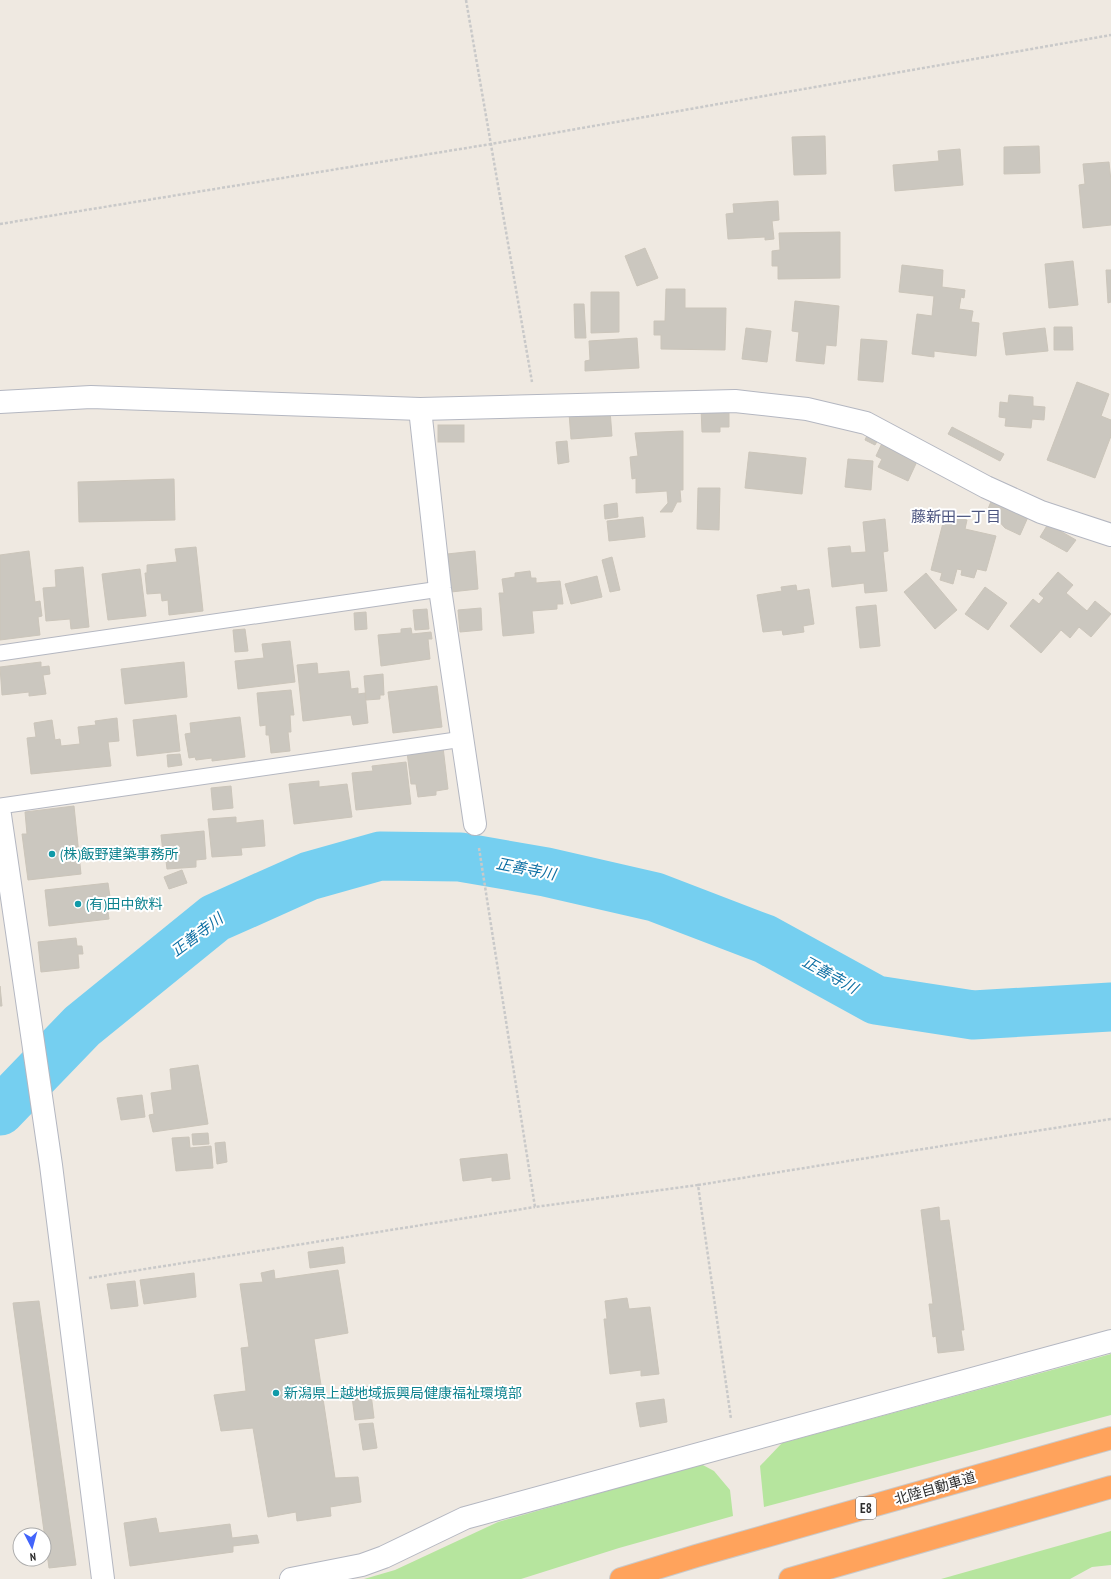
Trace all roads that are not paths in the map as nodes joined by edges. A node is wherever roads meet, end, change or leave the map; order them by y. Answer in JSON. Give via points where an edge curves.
{"nodes":[{"id":1,"x":0,"y":402,"type":"edge"},
{"id":2,"x":420,"y":409,"type":"junction"},
{"id":3,"x":1111,"y":535,"type":"edge"},
{"id":4,"x":440,"y":589,"type":"junction"},
{"id":5,"x":0,"y":653,"type":"edge"},
{"id":6,"x":463,"y":739,"type":"junction"},
{"id":7,"x":0,"y":806,"type":"edge"},
{"id":8,"x":0,"y":815,"type":"edge"},
{"id":9,"x":475,"y":824,"type":"road end"},
{"id":10,"x":1111,"y":1341,"type":"edge"},
{"id":11,"x":1111,"y":1438,"type":"edge"},
{"id":12,"x":1111,"y":1487,"type":"edge"},
{"id":13,"x":103,"y":1579,"type":"edge"},
{"id":14,"x":291,"y":1579,"type":"edge"},
{"id":15,"x":621,"y":1579,"type":"edge"},
{"id":16,"x":790,"y":1579,"type":"edge"}],
"edges":[{"from":1,"to":2,"type":"street","via":[[91,397]]},
{"from":2,"to":3,"type":"street","via":[[735,402],[807,409],[866,423],[986,487],[1034,509]]},
{"from":2,"to":4,"type":"street"},
{"from":4,"to":5,"type":"lane"},
{"from":4,"to":6,"type":"street"},
{"from":6,"to":7,"type":"lane"},
{"from":6,"to":9,"type":"street"},
{"from":8,"to":13,"type":"street","via":[[50,1165]]},
{"from":10,"to":14,"type":"street","via":[[465,1518],[384,1557]]},
{"from":11,"to":15,"type":"highway","name":"北陸自動車道","number":"E8"},
{"from":12,"to":16,"type":"highway"}]}
